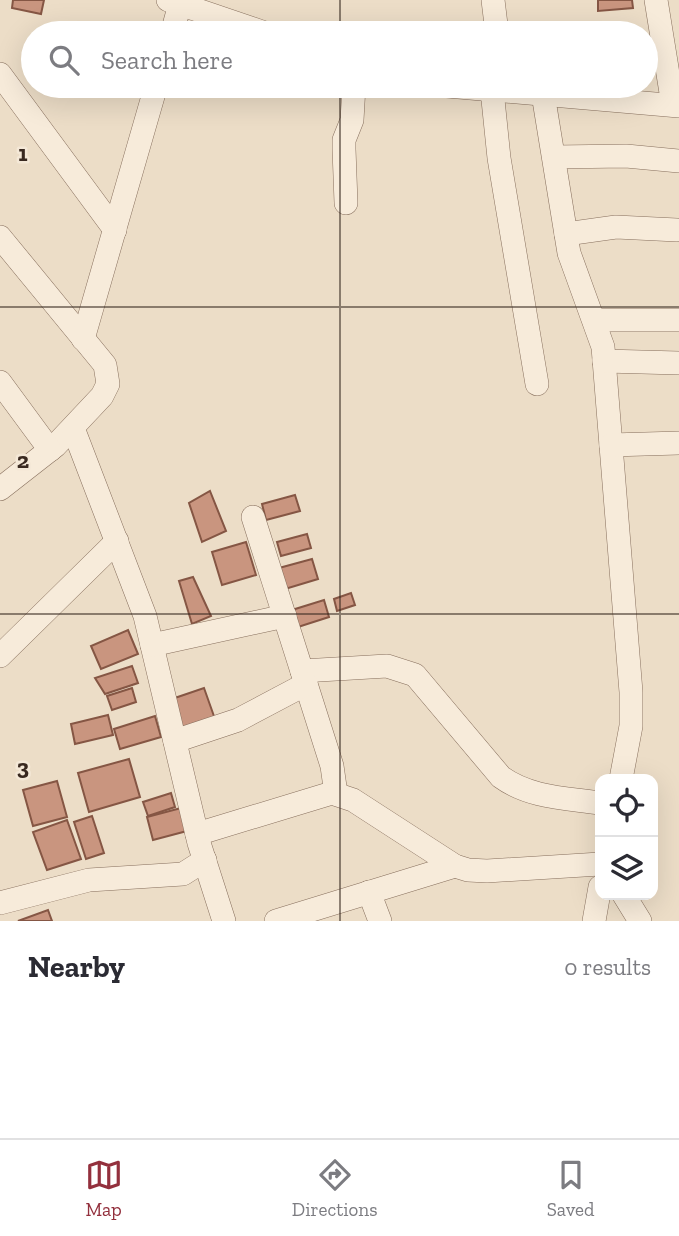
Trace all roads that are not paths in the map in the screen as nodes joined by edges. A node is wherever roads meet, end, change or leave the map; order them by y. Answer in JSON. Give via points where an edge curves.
{"nodes":[{"id":1,"x":216,"y":0,"type":"edge"},
{"id":2,"x":493,"y":0,"type":"edge"},
{"id":3,"x":656,"y":0,"type":"edge"},
{"id":4,"x":174,"y":2,"type":"edge"},
{"id":5,"x":173,"y":21,"type":"edge"},
{"id":6,"x":231,"y":21,"type":"edge"},
{"id":7,"x":244,"y":21,"type":"edge"},
{"id":8,"x":496,"y":21,"type":"edge"},
{"id":9,"x":0,"y":74,"type":"edge"},
{"id":10,"x":153,"y":98,"type":"edge"},
{"id":11,"x":353,"y":98,"type":"edge"},
{"id":12,"x":499,"y":98,"type":"edge"},
{"id":13,"x":544,"y":98,"type":"edge"},
{"id":14,"x":591,"y":98,"type":"edge"},
{"id":15,"x":676,"y":105,"type":"edge"},
{"id":16,"x":555,"y":157,"type":"junction"},
{"id":17,"x":679,"y":161,"type":"edge"},
{"id":18,"x":346,"y":203,"type":"dead end"},
{"id":19,"x":115,"y":230,"type":"junction"},
{"id":20,"x":677,"y":230,"type":"dead end"},
{"id":21,"x":566,"y":234,"type":"junction"},
{"id":22,"x":0,"y":237,"type":"edge"},
{"id":23,"x":594,"y":320,"type":"junction"},
{"id":24,"x":679,"y":320,"type":"edge"},
{"id":25,"x":83,"y":339,"type":"junction"},
{"id":26,"x":604,"y":361,"type":"junction"},
{"id":27,"x":679,"y":363,"type":"edge"},
{"id":28,"x":0,"y":382,"type":"edge"},
{"id":29,"x":537,"y":384,"type":"dead end"},
{"id":30,"x":73,"y":428,"type":"junction"},
{"id":31,"x":679,"y":443,"type":"edge"},
{"id":32,"x":611,"y":445,"type":"junction"},
{"id":33,"x":50,"y":450,"type":"junction"},
{"id":34,"x":0,"y":489,"type":"edge"},
{"id":35,"x":253,"y":517,"type":"dead end"},
{"id":36,"x":117,"y":541,"type":"junction"},
{"id":37,"x":285,"y":616,"type":"junction"},
{"id":38,"x":152,"y":645,"type":"junction"},
{"id":39,"x":0,"y":656,"type":"edge"},
{"id":40,"x":304,"y":677,"type":"junction"},
{"id":41,"x":175,"y":741,"type":"junction"},
{"id":42,"x":622,"y":774,"type":"edge"},
{"id":43,"x":337,"y":794,"type":"junction"},
{"id":44,"x":595,"y":802,"type":"edge"},
{"id":45,"x":197,"y":834,"type":"junction"},
{"id":46,"x":205,"y":860,"type":"junction"},
{"id":47,"x":595,"y":864,"type":"edge"},
{"id":48,"x":455,"y":866,"type":"junction"},
{"id":49,"x":369,"y":892,"type":"junction"},
{"id":50,"x":598,"y":900,"type":"edge"},
{"id":51,"x":627,"y":900,"type":"edge"},
{"id":52,"x":0,"y":903,"type":"edge"},
{"id":53,"x":224,"y":921,"type":"edge"},
{"id":54,"x":276,"y":921,"type":"edge"},
{"id":55,"x":380,"y":921,"type":"edge"},
{"id":56,"x":594,"y":921,"type":"edge"},
{"id":57,"x":640,"y":921,"type":"edge"}],
"edges":[{"from":1,"to":7,"type":"street"},
{"from":2,"to":8,"type":"street"},
{"from":3,"to":15,"type":"street"},
{"from":4,"to":5,"type":"street"},
{"from":4,"to":6,"type":"street"},
{"from":9,"to":19,"type":"street"},
{"from":10,"to":19,"type":"street"},
{"from":11,"to":18,"type":"street","via":[[344,140]]},
{"from":12,"to":29,"type":"street","via":[[499,158]]},
{"from":13,"to":16,"type":"street"},
{"from":14,"to":15,"type":"street"},
{"from":16,"to":17,"type":"street"},
{"from":16,"to":21,"type":"street"},
{"from":19,"to":25,"type":"street"},
{"from":20,"to":21,"type":"street","via":[[616,227]]},
{"from":21,"to":23,"type":"street","via":[[572,264]]},
{"from":22,"to":25,"type":"street"},
{"from":23,"to":24,"type":"street"},
{"from":23,"to":26,"type":"street"},
{"from":25,"to":30,"type":"street","via":[[105,365],[108,384]]},
{"from":26,"to":27,"type":"street"},
{"from":26,"to":32,"type":"street"},
{"from":28,"to":33,"type":"street"},
{"from":30,"to":33,"type":"street"},
{"from":30,"to":36,"type":"street"},
{"from":31,"to":32,"type":"street"},
{"from":32,"to":42,"type":"street","via":[[632,711]]},
{"from":33,"to":34,"type":"street"},
{"from":35,"to":37,"type":"street"},
{"from":36,"to":38,"type":"street"},
{"from":36,"to":39,"type":"street"},
{"from":37,"to":38,"type":"street"},
{"from":37,"to":40,"type":"street"},
{"from":38,"to":41,"type":"street"},
{"from":40,"to":41,"type":"street","via":[[238,720]]},
{"from":40,"to":43,"type":"street"},
{"from":40,"to":44,"type":"street","via":[[387,666],[415,675],[501,777],[515,787]]},
{"from":41,"to":45,"type":"street"},
{"from":43,"to":45,"type":"street"},
{"from":43,"to":48,"type":"street"},
{"from":45,"to":46,"type":"street"},
{"from":46,"to":52,"type":"street","via":[[183,874],[89,880]]},
{"from":46,"to":53,"type":"street"},
{"from":47,"to":48,"type":"street","via":[[487,871]]},
{"from":48,"to":49,"type":"street"},
{"from":49,"to":54,"type":"street"},
{"from":49,"to":55,"type":"street"},
{"from":50,"to":56,"type":"street"},
{"from":51,"to":57,"type":"street"}]}
